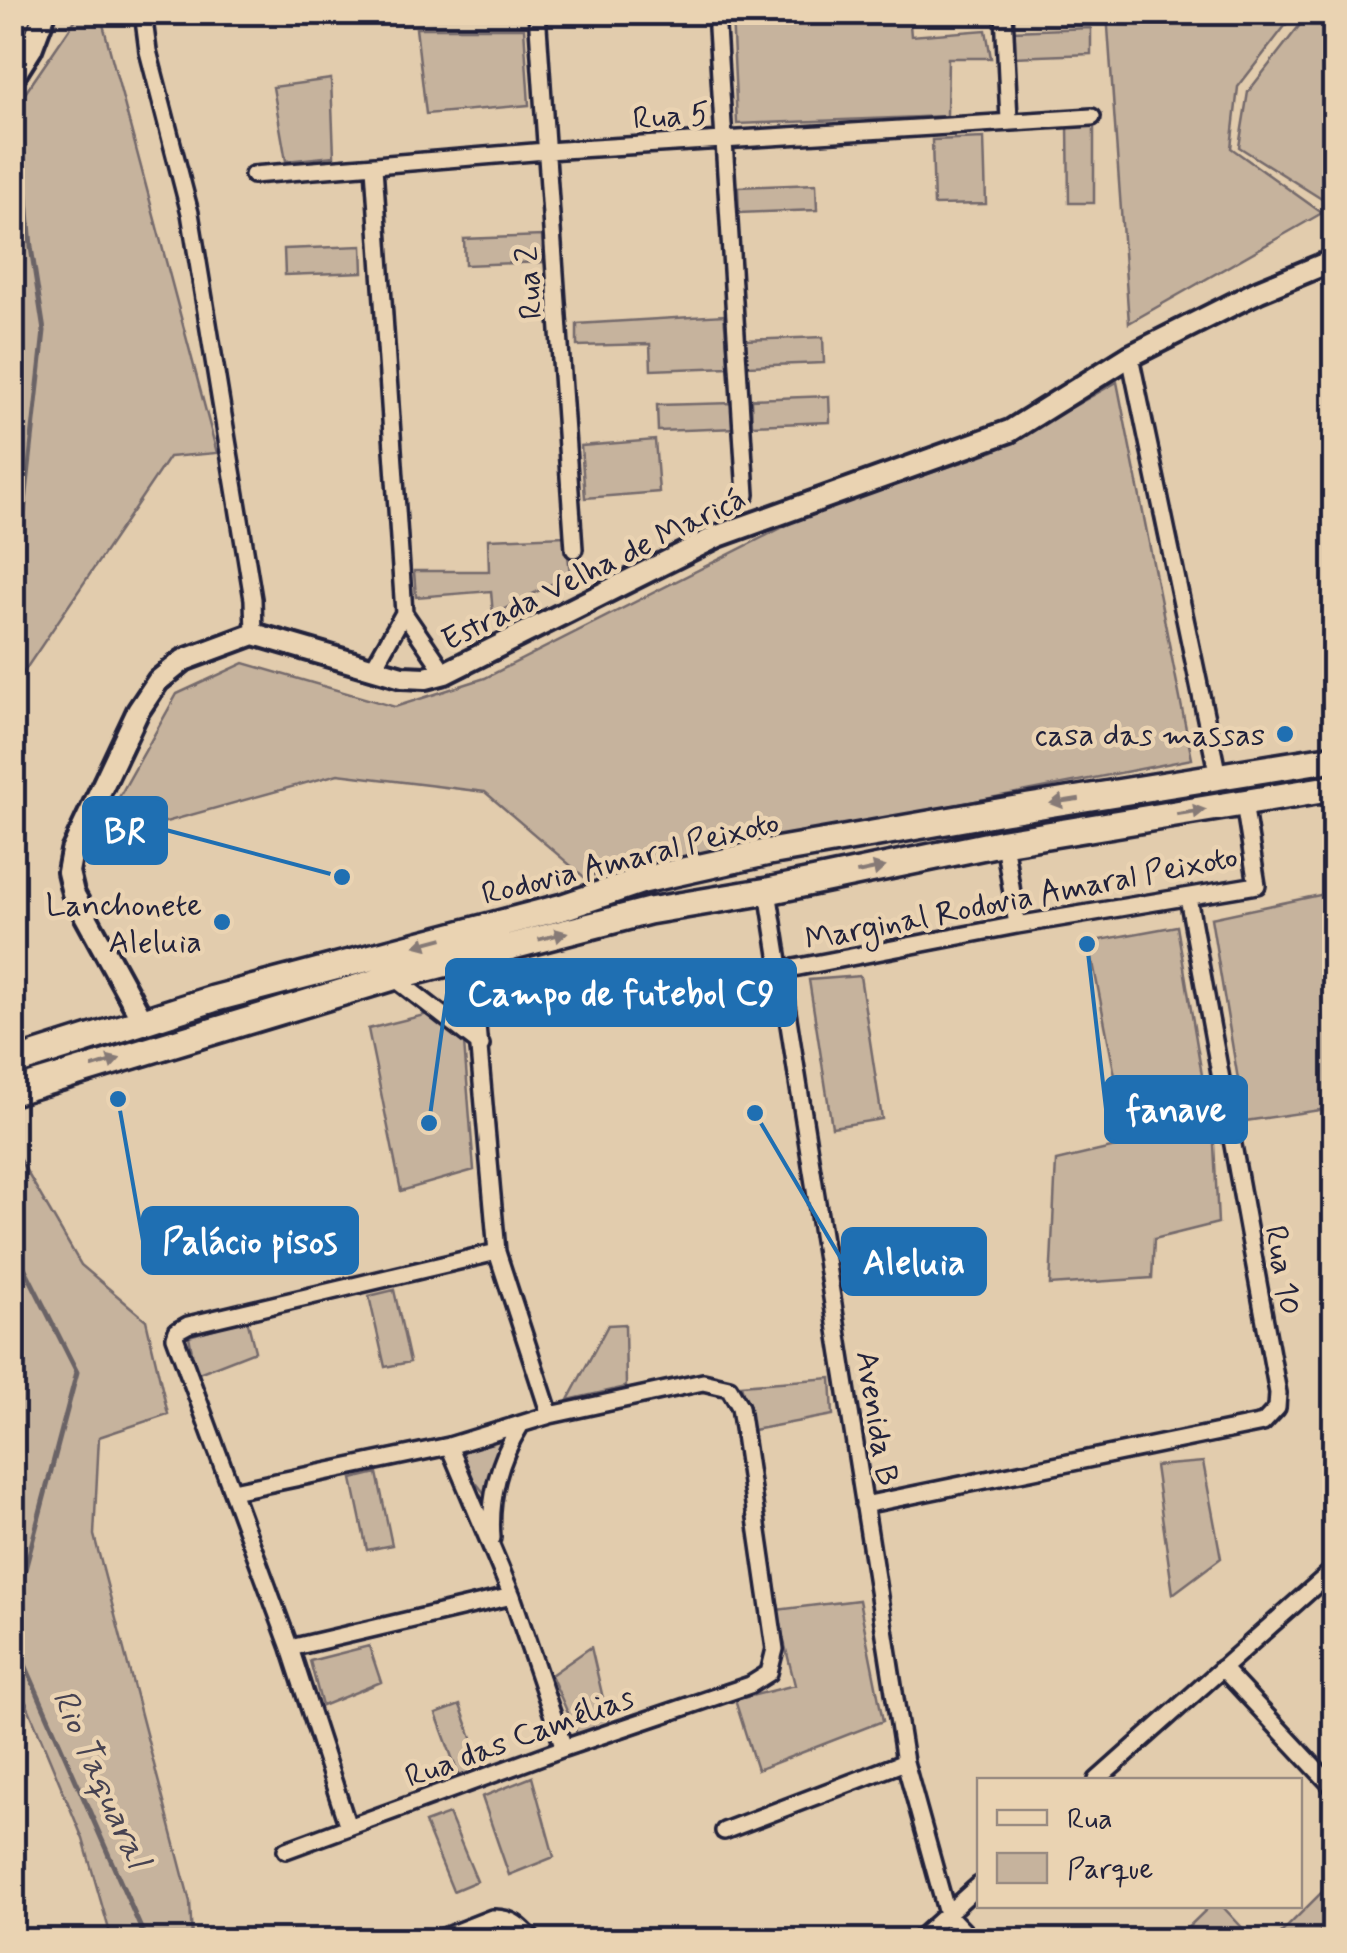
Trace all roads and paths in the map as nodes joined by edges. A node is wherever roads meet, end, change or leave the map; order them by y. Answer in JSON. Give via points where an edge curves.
{"nodes":[{"id":1,"x":22,"y":12,"type":"edge"},
{"id":2,"x":45,"y":12,"type":"edge"},
{"id":3,"x":143,"y":12,"type":"edge"},
{"id":4,"x":537,"y":12,"type":"edge"},
{"id":5,"x":716,"y":12,"type":"edge"},
{"id":6,"x":1004,"y":12,"type":"edge"},
{"id":7,"x":19,"y":41,"type":"edge"},
{"id":8,"x":12,"y":78,"type":"edge"},
{"id":9,"x":1092,"y":117,"type":"dead end"},
{"id":10,"x":1009,"y":120,"type":"junction"},
{"id":11,"x":724,"y":139,"type":"junction"},
{"id":12,"x":546,"y":151,"type":"junction"},
{"id":13,"x":374,"y":167,"type":"junction"},
{"id":14,"x":253,"y":175,"type":"dead end"},
{"id":15,"x":1334,"y":261,"type":"edge"},
{"id":16,"x":1130,"y":356,"type":"junction"},
{"id":17,"x":746,"y":495,"type":"dead end"},
{"id":18,"x":574,"y":549,"type":"dead end"},
{"id":19,"x":404,"y":613,"type":"junction"},
{"id":20,"x":254,"y":634,"type":"junction"},
{"id":21,"x":372,"y":670,"type":"junction"},
{"id":22,"x":444,"y":673,"type":"junction"},
{"id":23,"x":1334,"y":758,"type":"edge"},
{"id":24,"x":1218,"y":776,"type":"junction"},
{"id":25,"x":1334,"y":788,"type":"edge"},
{"id":26,"x":1244,"y":803,"type":"junction"},
{"id":27,"x":1004,"y":842,"type":"junction"},
{"id":28,"x":768,"y":891,"type":"junction"},
{"id":29,"x":1188,"y":897,"type":"junction"},
{"id":30,"x":1017,"y":925,"type":"junction"},
{"id":31,"x":482,"y":953,"type":"junction"},
{"id":32,"x":778,"y":971,"type":"junction"},
{"id":33,"x":393,"y":977,"type":"junction"},
{"id":34,"x":144,"y":1021,"type":"junction"},
{"id":35,"x":480,"y":1046,"type":"junction"},
{"id":36,"x":12,"y":1063,"type":"edge"},
{"id":37,"x":12,"y":1092,"type":"edge"},
{"id":38,"x":497,"y":1252,"type":"junction"},
{"id":39,"x":550,"y":1414,"type":"junction"},
{"id":40,"x":520,"y":1426,"type":"junction"},
{"id":41,"x":449,"y":1446,"type":"junction"},
{"id":42,"x":234,"y":1491,"type":"junction"},
{"id":43,"x":864,"y":1505,"type":"junction"},
{"id":44,"x":492,"y":1547,"type":"junction"},
{"id":45,"x":1334,"y":1569,"type":"edge"},
{"id":46,"x":512,"y":1596,"type":"junction"},
{"id":47,"x":290,"y":1648,"type":"junction"},
{"id":48,"x":1222,"y":1668,"type":"junction"},
{"id":49,"x":564,"y":1748,"type":"junction"},
{"id":50,"x":905,"y":1762,"type":"junction"},
{"id":51,"x":1098,"y":1778,"type":"edge"},
{"id":52,"x":1334,"y":1788,"type":"edge"},
{"id":53,"x":348,"y":1827,"type":"junction"},
{"id":54,"x":724,"y":1831,"type":"dead end"},
{"id":55,"x":286,"y":1850,"type":"dead end"},
{"id":56,"x":977,"y":1889,"type":"edge"},
{"id":57,"x":948,"y":1914,"type":"junction"},
{"id":58,"x":436,"y":1940,"type":"edge"},
{"id":59,"x":533,"y":1940,"type":"edge"},
{"id":60,"x":918,"y":1940,"type":"edge"},
{"id":61,"x":972,"y":1940,"type":"edge"}],
"edges":[{"from":1,"to":7,"type":"street"},
{"from":2,"to":7,"type":"street"},
{"from":3,"to":20,"type":"street","via":[[190,214]]},
{"from":4,"to":12,"type":"street","name":"Rua 2"},
{"from":5,"to":11,"type":"street"},
{"from":6,"to":10,"type":"street"},
{"from":7,"to":8,"type":"street"},
{"from":9,"to":10,"type":"street","name":"Rua 5"},
{"from":10,"to":11,"type":"street","name":"Rua 5"},
{"from":11,"to":12,"type":"street","name":"Rua 5"},
{"from":11,"to":17,"type":"street"},
{"from":12,"to":13,"type":"street","name":"Rua 5"},
{"from":12,"to":18,"type":"street","name":"Rua 2"},
{"from":13,"to":14,"type":"street","name":"Rua 5"},
{"from":13,"to":19,"type":"street"},
{"from":15,"to":16,"type":"street","name":"Estrada Velha de Maricá"},
{"from":16,"to":22,"type":"street","name":"Estrada Velha de Maricá","via":[[1010,431],[718,536]]},
{"from":16,"to":24,"type":"street"},
{"from":19,"to":21,"type":"street"},
{"from":19,"to":22,"type":"street"},
{"from":20,"to":21,"type":"street","name":"Estrada Velha de Maricá"},
{"from":20,"to":34,"type":"street","via":[[184,660],[158,681],[72,851],[73,893]]},
{"from":21,"to":22,"type":"street","name":"Estrada Velha de Maricá","via":[[402,677]]},
{"from":23,"to":24,"type":"highway","name":"Rodovia Amaral Peixoto"},
{"from":24,"to":34,"type":"highway","name":"Rodovia Amaral Peixoto","one_way":true,"via":[[642,880]]},
{"from":25,"to":26,"type":"highway","name":"Rodovia Amaral Peixoto"},
{"from":27,"to":26,"type":"highway","name":"Rodovia Amaral Peixoto","one_way":true},
{"from":26,"to":29,"type":"street","name":"Marginal Rodovia Amaral Peixoto","via":[[1257,886]]},
{"from":28,"to":27,"type":"highway","name":"Rodovia Amaral Peixoto","one_way":true},
{"from":27,"to":30,"type":"street"},
{"from":31,"to":28,"type":"highway","name":"Rodovia Amaral Peixoto","one_way":true,"via":[[698,900]]},
{"from":28,"to":32,"type":"street","name":"Avenida B"},
{"from":29,"to":30,"type":"street","name":"Marginal Rodovia Amaral Peixoto"},
{"from":29,"to":43,"type":"street","name":"Rua 10","via":[[1277,1408],[1263,1423]]},
{"from":30,"to":32,"type":"street","name":"Marginal Rodovia Amaral Peixoto"},
{"from":31,"to":33,"type":"highway","name":"Rodovia Amaral Peixoto"},
{"from":31,"to":35,"type":"street","via":[[474,992]]},
{"from":32,"to":43,"type":"street","name":"Avenida B"},
{"from":33,"to":35,"type":"street"},
{"from":37,"to":33,"type":"highway","name":"Rodovia Amaral Peixoto","one_way":true},
{"from":34,"to":36,"type":"highway","name":"Rodovia Amaral Peixoto"},
{"from":35,"to":38,"type":"street"},
{"from":38,"to":39,"type":"street"},
{"from":38,"to":42,"type":"street","via":[[178,1331],[176,1344]]},
{"from":39,"to":40,"type":"street"},
{"from":39,"to":49,"type":"street","name":"Rua das Camélias","via":[[703,1382],[729,1388],[740,1407],[774,1649],[769,1673],[750,1685]]},
{"from":40,"to":41,"type":"street"},
{"from":40,"to":44,"type":"street","via":[[495,1486]]},
{"from":41,"to":42,"type":"street"},
{"from":41,"to":44,"type":"street"},
{"from":42,"to":47,"type":"street"},
{"from":43,"to":50,"type":"street","name":"Avenida B"},
{"from":44,"to":46,"type":"street"},
{"from":45,"to":48,"type":"street"},
{"from":46,"to":47,"type":"street"},
{"from":46,"to":49,"type":"street"},
{"from":47,"to":53,"type":"street"},
{"from":48,"to":51,"type":"street"},
{"from":48,"to":52,"type":"street"},
{"from":49,"to":53,"type":"street","name":"Rua das Camélias"},
{"from":50,"to":54,"type":"street"},
{"from":50,"to":57,"type":"street","name":"Avenida B"},
{"from":53,"to":55,"type":"street","name":"Rua das Camélias"},
{"from":56,"to":57,"type":"street"},
{"from":57,"to":60,"type":"street"},
{"from":57,"to":61,"type":"street","name":"Avenida B"},
{"from":58,"to":59,"type":"street","via":[[502,1917]]}]}
